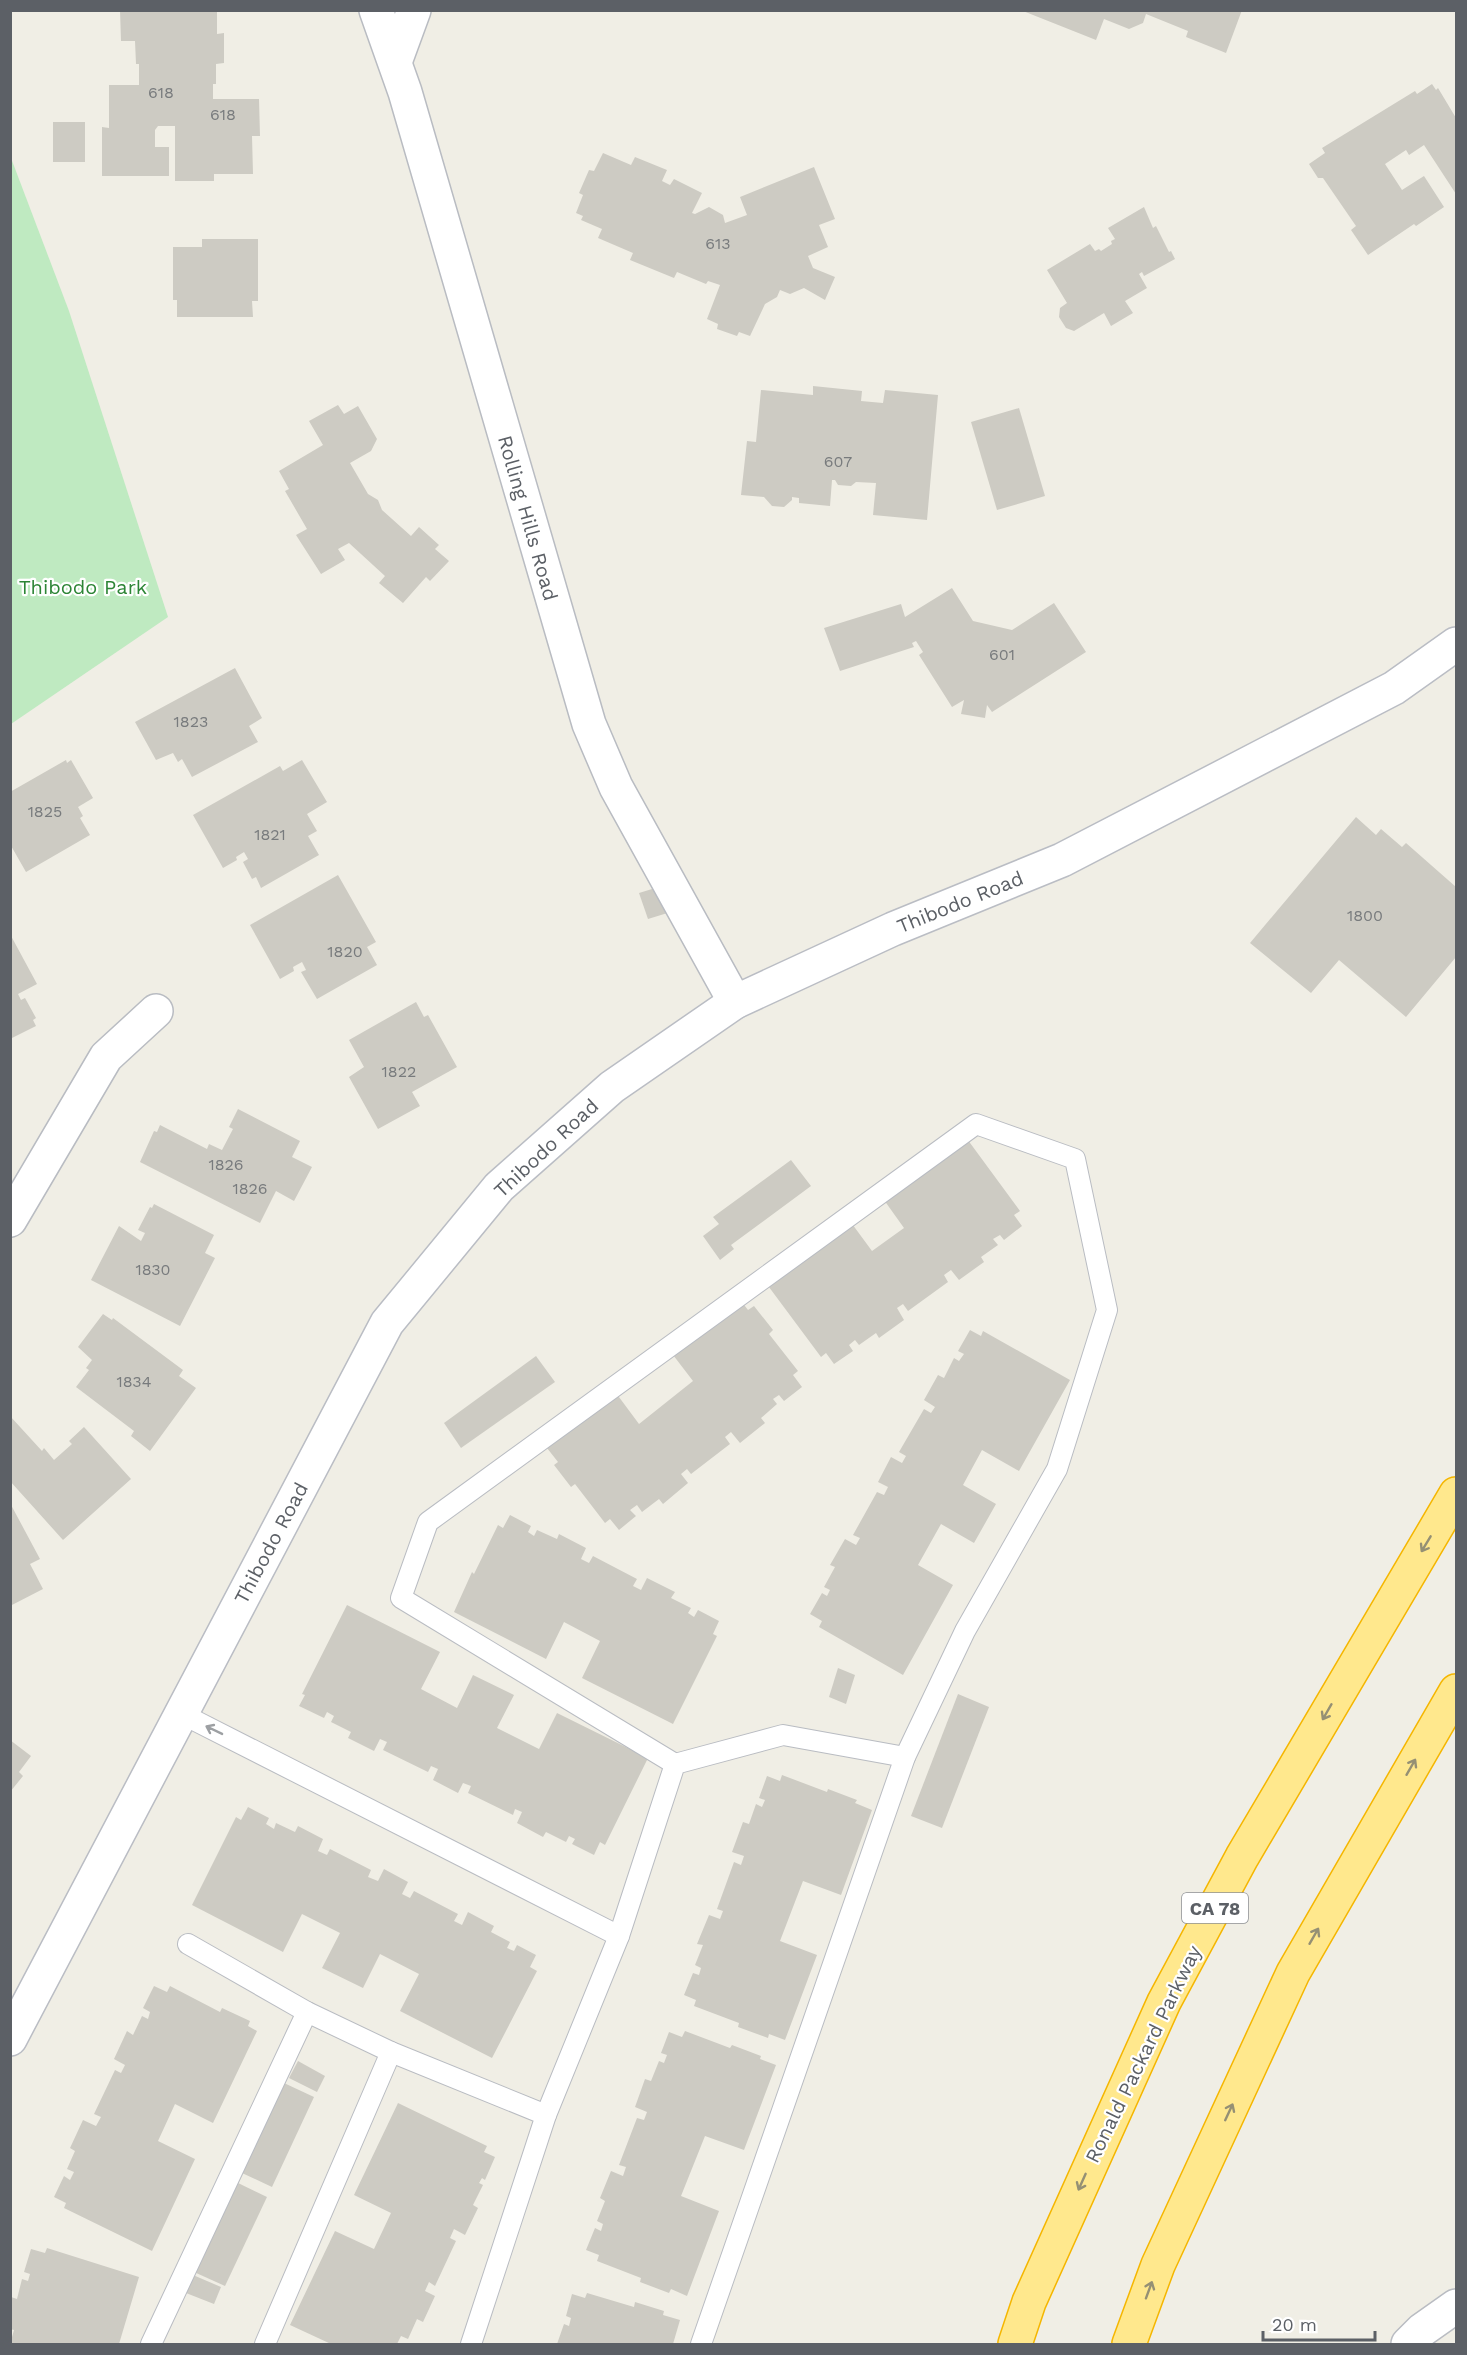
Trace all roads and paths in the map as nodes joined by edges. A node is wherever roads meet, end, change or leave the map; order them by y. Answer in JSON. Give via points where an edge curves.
{"nodes":[{"id":1,"x":376,"y":10,"type":"edge"},
{"id":2,"x":414,"y":10,"type":"edge"},
{"id":3,"x":395,"y":62,"type":"junction"},
{"id":4,"x":1456,"y":644,"type":"edge"},
{"id":5,"x":735,"y":1002,"type":"junction"},
{"id":6,"x":156,"y":1011,"type":"dead end"},
{"id":7,"x":10,"y":1220,"type":"edge"},
{"id":8,"x":1456,"y":1494,"type":"edge"},
{"id":9,"x":1456,"y":1691,"type":"edge"},
{"id":10,"x":182,"y":1714,"type":"junction"},
{"id":11,"x":905,"y":1757,"type":"junction"},
{"id":12,"x":675,"y":1764,"type":"junction"},
{"id":13,"x":619,"y":1936,"type":"junction"},
{"id":14,"x":188,"y":1944,"type":"dead end"},
{"id":15,"x":307,"y":2012,"type":"junction"},
{"id":16,"x":10,"y":2039,"type":"edge"},
{"id":17,"x":391,"y":2052,"type":"junction"},
{"id":18,"x":546,"y":2115,"type":"junction"},
{"id":19,"x":1456,"y":2306,"type":"edge"},
{"id":20,"x":151,"y":2344,"type":"edge"},
{"id":21,"x":265,"y":2344,"type":"edge"},
{"id":22,"x":471,"y":2344,"type":"edge"},
{"id":23,"x":700,"y":2344,"type":"edge"},
{"id":24,"x":1015,"y":2344,"type":"edge"},
{"id":25,"x":1129,"y":2344,"type":"edge"},
{"id":26,"x":1408,"y":2344,"type":"edge"}],
"edges":[{"from":1,"to":3,"type":"street","name":"Rolling Hills Road"},
{"from":2,"to":3,"type":"street"},
{"from":3,"to":5,"type":"street","name":"Rolling Hills Road","via":[[589,724],[616,787]]},
{"from":4,"to":5,"type":"street","name":"Thibodo Road","via":[[1394,688],[1062,860],[893,929]]},
{"from":5,"to":10,"type":"street","name":"Thibodo Road","via":[[612,1087],[499,1187],[387,1323]]},
{"from":6,"to":7,"type":"street","via":[[106,1057]]},
{"from":8,"to":24,"type":"highway","name":"Ronald Packard Parkway","number":"CA 78","one_way":true,"via":[[1242,1857],[1164,2002],[1029,2302]]},
{"from":25,"to":9,"type":"highway","one_way":true,"via":[[1158,2265],[1293,1973]]},
{"from":13,"to":10,"type":"lane","one_way":true},
{"from":10,"to":16,"type":"street","name":"Thibodo Road"},
{"from":11,"to":12,"type":"lane","via":[[783,1735]]},
{"from":11,"to":12,"type":"lane","via":[[965,1631],[1058,1469],[1107,1310],[1075,1159],[976,1124],[428,1522],[401,1598]]},
{"from":11,"to":23,"type":"lane"},
{"from":12,"to":13,"type":"lane"},
{"from":13,"to":18,"type":"lane"},
{"from":14,"to":15,"type":"lane"},
{"from":15,"to":17,"type":"lane"},
{"from":15,"to":20,"type":"lane"},
{"from":17,"to":18,"type":"lane"},
{"from":17,"to":21,"type":"lane"},
{"from":18,"to":22,"type":"lane"},
{"from":19,"to":26,"type":"street"}]}
